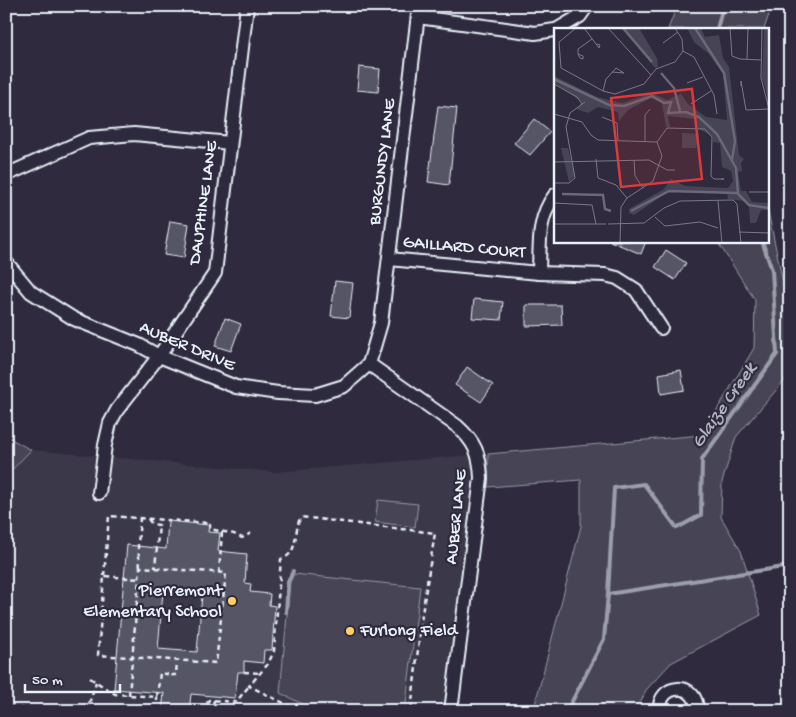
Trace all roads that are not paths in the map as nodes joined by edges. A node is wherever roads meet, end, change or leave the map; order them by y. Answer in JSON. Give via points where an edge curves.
{"nodes":[{"id":1,"x":247,"y":6,"type":"edge"},
{"id":2,"x":587,"y":6,"type":"edge"},
{"id":3,"x":418,"y":12,"type":"edge"},
{"id":4,"x":558,"y":28,"type":"edge"},
{"id":5,"x":554,"y":29,"type":"edge"},
{"id":6,"x":230,"y":143,"type":"junction"},
{"id":7,"x":6,"y":175,"type":"edge"},
{"id":8,"x":554,"y":196,"type":"edge"},
{"id":9,"x":389,"y":259,"type":"junction"},
{"id":10,"x":6,"y":262,"type":"edge"},
{"id":11,"x":538,"y":273,"type":"junction"},
{"id":12,"x":660,"y":328,"type":"dead end"},
{"id":13,"x":158,"y":356,"type":"junction"},
{"id":14,"x":369,"y":364,"type":"junction"},
{"id":15,"x":99,"y":493,"type":"dead end"},
{"id":16,"x":451,"y":711,"type":"edge"},
{"id":17,"x":660,"y":711,"type":"edge"},
{"id":18,"x":698,"y":711,"type":"edge"}],
"edges":[{"from":1,"to":6,"type":"street","name":"DAUPHINE LANE"},
{"from":2,"to":4,"type":"street","via":[[580,16]]},
{"from":3,"to":5,"type":"street","via":[[535,33]]},
{"from":3,"to":9,"type":"street","name":"BURGUNDY LANE"},
{"from":6,"to":7,"type":"street","via":[[134,134],[89,138]]},
{"from":6,"to":13,"type":"street","name":"DAUPHINE LANE","via":[[214,273]]},
{"from":8,"to":11,"type":"street","via":[[541,220]]},
{"from":9,"to":11,"type":"street","name":"GAILLARD COURT"},
{"from":9,"to":14,"type":"street","name":"BURGUNDY LANE","via":[[381,323]]},
{"from":10,"to":13,"type":"street","name":"AUBER DRIVE","via":[[31,292],[74,319]]},
{"from":11,"to":12,"type":"street","name":"GAILLARD COURT","via":[[617,278],[636,290]]},
{"from":13,"to":14,"type":"street","name":"AUBER DRIVE","via":[[236,386],[315,395],[344,386]]},
{"from":13,"to":15,"type":"street","name":"DAUPHINE LANE","via":[[110,423],[104,445]]},
{"from":14,"to":16,"type":"street","name":"AUBER LANE","via":[[457,426],[477,450],[481,478]]},
{"from":17,"to":18,"type":"street","via":[[665,695],[684,689],[694,697]]}]}
